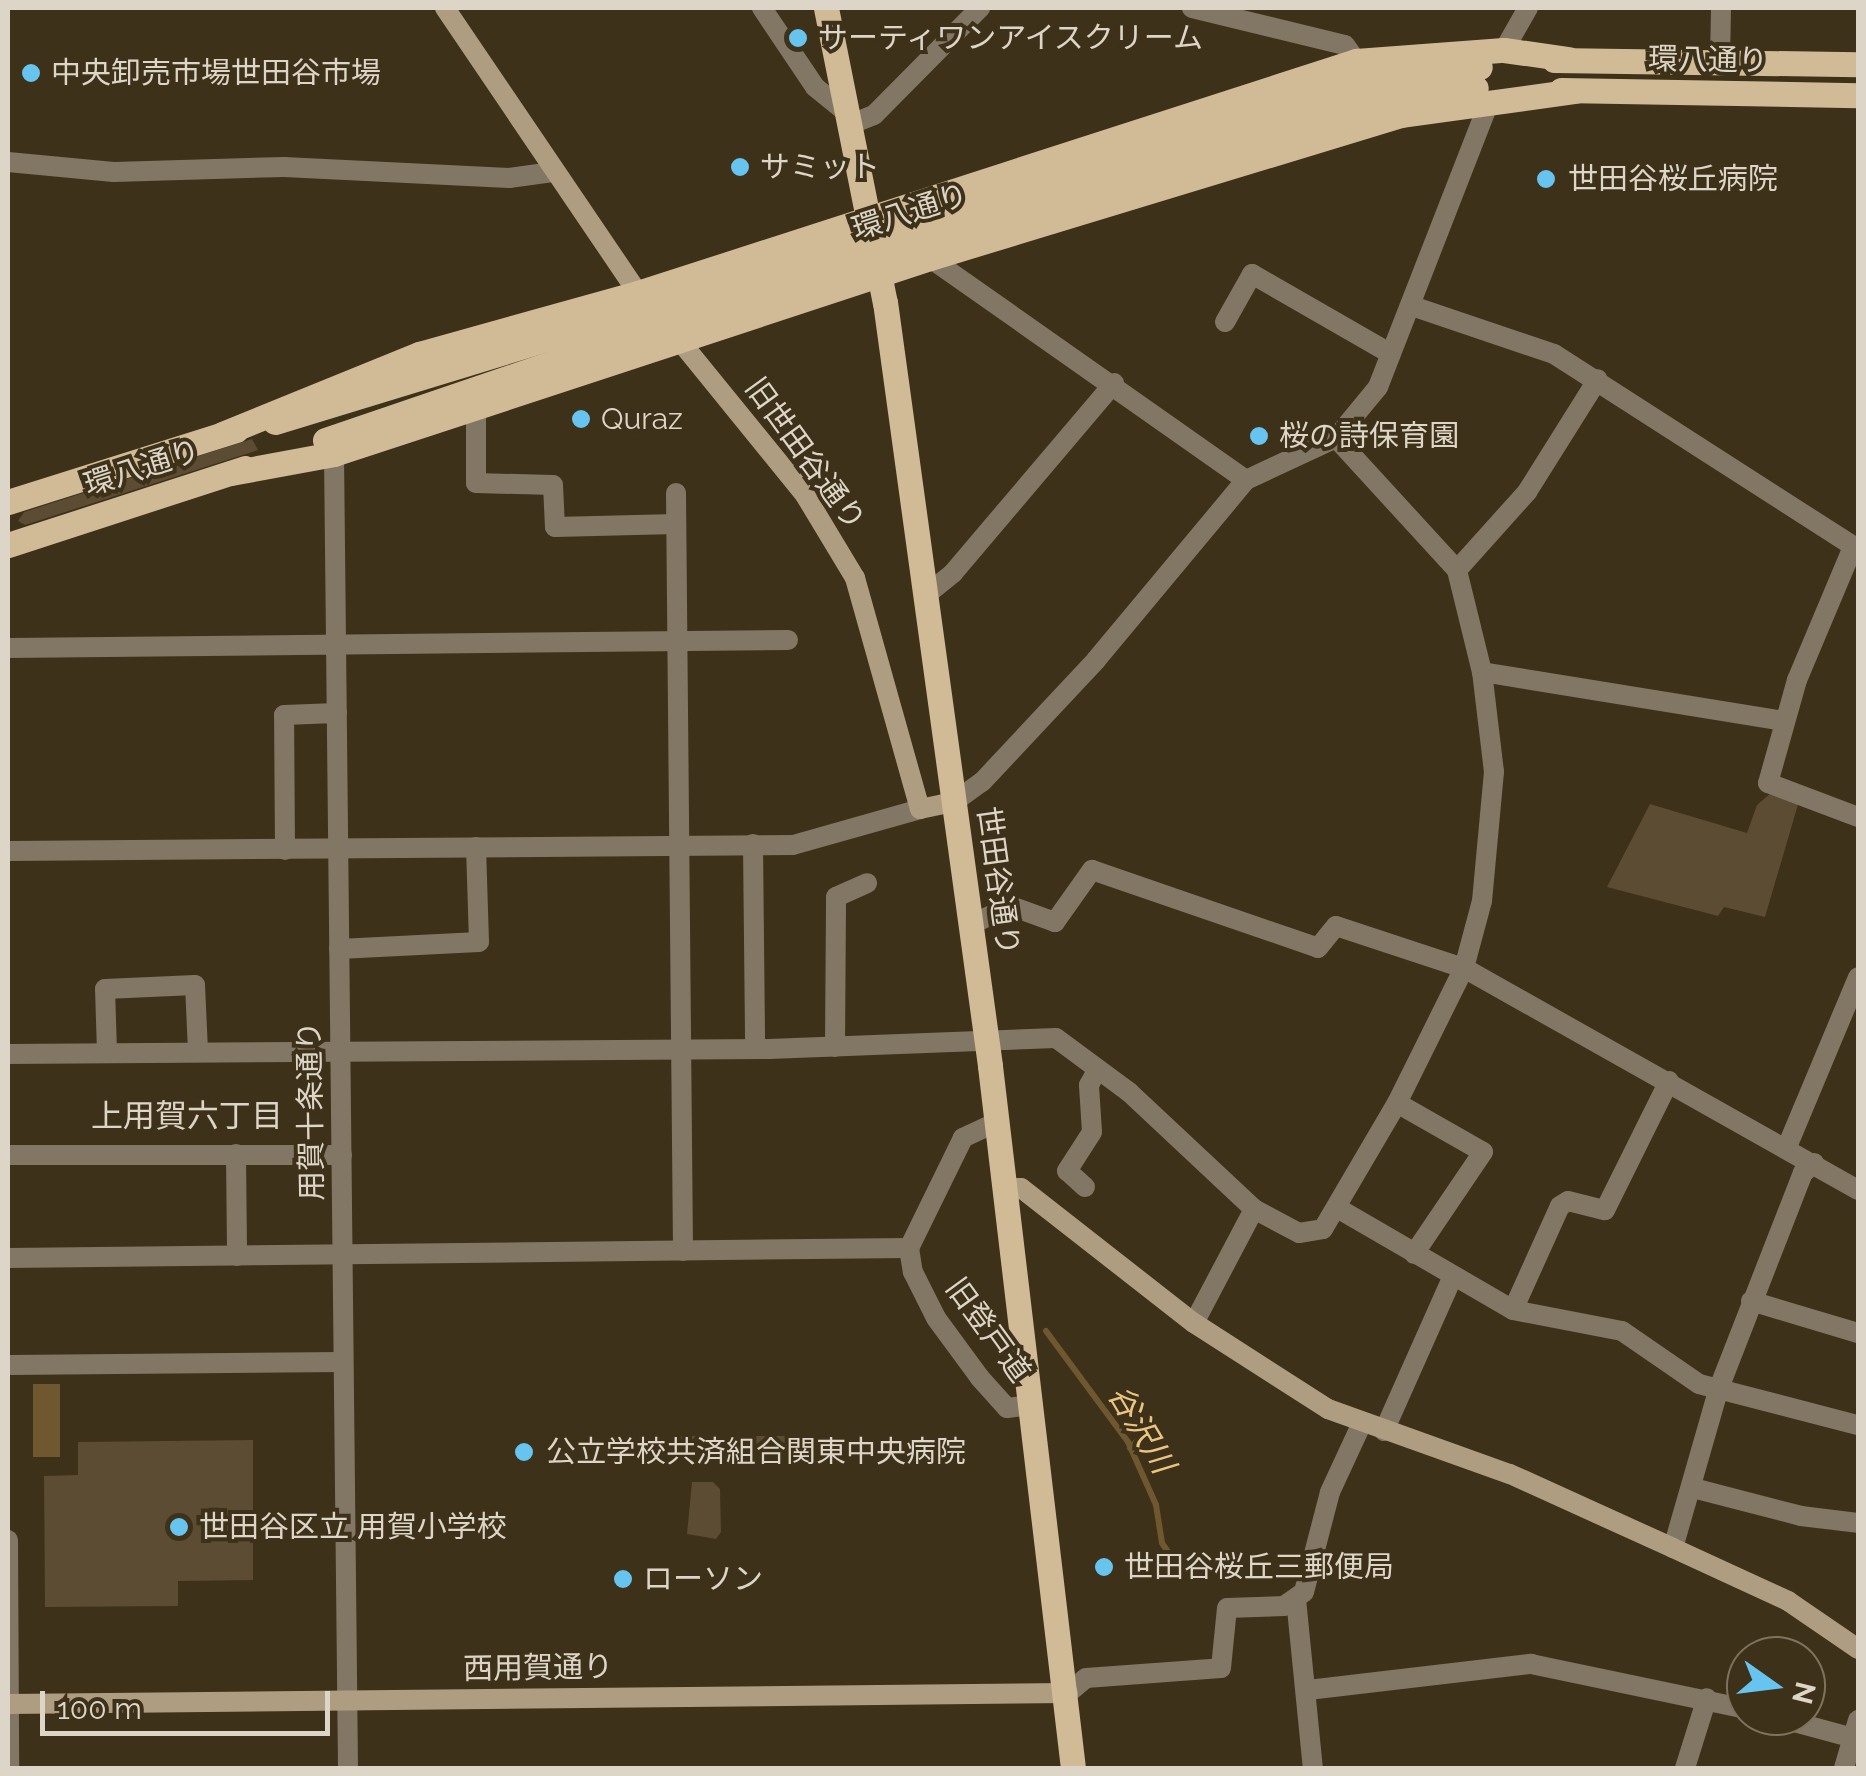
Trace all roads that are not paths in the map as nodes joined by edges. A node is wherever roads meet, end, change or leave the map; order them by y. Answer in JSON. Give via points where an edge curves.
{"nodes":[{"id":1,"x":444,"y":8,"type":"edge"},
{"id":2,"x":762,"y":8,"type":"edge"},
{"id":3,"x":826,"y":8,"type":"edge"},
{"id":4,"x":980,"y":8,"type":"edge"},
{"id":5,"x":1192,"y":8,"type":"edge"},
{"id":6,"x":1528,"y":8,"type":"edge"},
{"id":7,"x":1721,"y":8,"type":"edge"},
{"id":8,"x":1504,"y":50,"type":"junction"},
{"id":9,"x":1568,"y":59,"type":"junction"},
{"id":10,"x":1356,"y":61,"type":"junction"},
{"id":11,"x":1720,"y":62,"type":"junction"},
{"id":12,"x":1858,"y":64,"type":"edge"},
{"id":13,"x":1575,"y":91,"type":"junction"},
{"id":14,"x":1858,"y":96,"type":"edge"},
{"id":15,"x":1489,"y":102,"type":"junction"},
{"id":16,"x":847,"y":118,"type":"junction"},
{"id":17,"x":8,"y":162,"type":"edge"},
{"id":18,"x":553,"y":172,"type":"junction"},
{"id":19,"x":1068,"y":185,"type":"junction"},
{"id":20,"x":868,"y":218,"type":"junction"},
{"id":21,"x":930,"y":258,"type":"junction"},
{"id":22,"x":879,"y":278,"type":"junction"},
{"id":23,"x":1412,"y":306,"type":"junction"},
{"id":24,"x":640,"y":312,"type":"junction"},
{"id":25,"x":1225,"y":322,"type":"dead end"},
{"id":26,"x":680,"y":341,"type":"junction"},
{"id":27,"x":1391,"y":354,"type":"junction"},
{"id":28,"x":1598,"y":379,"type":"junction"},
{"id":29,"x":1114,"y":383,"type":"junction"},
{"id":30,"x":476,"y":408,"type":"junction"},
{"id":31,"x":1336,"y":438,"type":"junction"},
{"id":32,"x":334,"y":454,"type":"junction"},
{"id":33,"x":232,"y":473,"type":"junction"},
{"id":34,"x":1246,"y":480,"type":"junction"},
{"id":35,"x":676,"y":493,"type":"dead end"},
{"id":36,"x":8,"y":502,"type":"edge"},
{"id":37,"x":676,"y":524,"type":"junction"},
{"id":38,"x":8,"y":546,"type":"edge"},
{"id":39,"x":1856,"y":548,"type":"edge"},
{"id":40,"x":1457,"y":570,"type":"junction"},
{"id":41,"x":926,"y":596,"type":"junction"},
{"id":42,"x":788,"y":640,"type":"dead end"},
{"id":43,"x":679,"y":642,"type":"junction"},
{"id":44,"x":336,"y":647,"type":"junction"},
{"id":45,"x":8,"y":648,"type":"edge"},
{"id":46,"x":1482,"y":672,"type":"junction"},
{"id":47,"x":337,"y":714,"type":"junction"},
{"id":48,"x":1784,"y":721,"type":"junction"},
{"id":49,"x":954,"y":802,"type":"junction"},
{"id":50,"x":920,"y":809,"type":"junction"},
{"id":51,"x":1858,"y":817,"type":"edge"},
{"id":52,"x":680,"y":844,"type":"junction"},
{"id":53,"x":754,"y":844,"type":"junction"},
{"id":54,"x":476,"y":847,"type":"junction"},
{"id":55,"x":285,"y":850,"type":"junction"},
{"id":56,"x":339,"y":850,"type":"junction"},
{"id":57,"x":8,"y":851,"type":"edge"},
{"id":58,"x":867,"y":884,"type":"dead end"},
{"id":59,"x":970,"y":925,"type":"junction"},
{"id":60,"x":340,"y":949,"type":"junction"},
{"id":61,"x":1464,"y":968,"type":"junction"},
{"id":62,"x":1858,"y":977,"type":"edge"},
{"id":63,"x":987,"y":1043,"type":"junction"},
{"id":64,"x":835,"y":1047,"type":"junction"},
{"id":65,"x":341,"y":1049,"type":"junction"},
{"id":66,"x":755,"y":1049,"type":"junction"},
{"id":67,"x":682,"y":1050,"type":"junction"},
{"id":68,"x":198,"y":1051,"type":"junction"},
{"id":69,"x":106,"y":1052,"type":"junction"},
{"id":70,"x":8,"y":1054,"type":"edge"},
{"id":71,"x":1098,"y":1069,"type":"junction"},
{"id":72,"x":1669,"y":1081,"type":"junction"},
{"id":73,"x":1398,"y":1103,"type":"junction"},
{"id":74,"x":996,"y":1122,"type":"junction"},
{"id":75,"x":1787,"y":1147,"type":"junction"},
{"id":76,"x":236,"y":1154,"type":"junction"},
{"id":77,"x":8,"y":1155,"type":"edge"},
{"id":78,"x":342,"y":1155,"type":"junction"},
{"id":79,"x":1814,"y":1162,"type":"junction"},
{"id":80,"x":1086,"y":1187,"type":"dead end"},
{"id":81,"x":1003,"y":1188,"type":"junction"},
{"id":82,"x":1858,"y":1190,"type":"edge"},
{"id":83,"x":1339,"y":1208,"type":"junction"},
{"id":84,"x":1254,"y":1209,"type":"junction"},
{"id":85,"x":909,"y":1248,"type":"junction"},
{"id":86,"x":683,"y":1251,"type":"junction"},
{"id":87,"x":1414,"y":1254,"type":"junction"},
{"id":88,"x":343,"y":1255,"type":"junction"},
{"id":89,"x":237,"y":1256,"type":"junction"},
{"id":90,"x":8,"y":1258,"type":"edge"},
{"id":91,"x":1452,"y":1278,"type":"junction"},
{"id":92,"x":1751,"y":1301,"type":"junction"},
{"id":93,"x":1514,"y":1310,"type":"junction"},
{"id":94,"x":1194,"y":1324,"type":"junction"},
{"id":95,"x":1858,"y":1333,"type":"edge"},
{"id":96,"x":343,"y":1362,"type":"junction"},
{"id":97,"x":8,"y":1365,"type":"edge"},
{"id":98,"x":1718,"y":1388,"type":"junction"},
{"id":99,"x":1031,"y":1405,"type":"junction"},
{"id":100,"x":1362,"y":1423,"type":"junction"},
{"id":101,"x":1858,"y":1425,"type":"edge"},
{"id":102,"x":1384,"y":1430,"type":"junction"},
{"id":103,"x":1693,"y":1488,"type":"junction"},
{"id":104,"x":1858,"y":1522,"type":"edge"},
{"id":105,"x":8,"y":1540,"type":"edge"},
{"id":106,"x":1673,"y":1548,"type":"junction"},
{"id":107,"x":1296,"y":1600,"type":"junction"},
{"id":108,"x":1858,"y":1649,"type":"edge"},
{"id":109,"x":1308,"y":1690,"type":"junction"},
{"id":110,"x":1068,"y":1693,"type":"junction"},
{"id":111,"x":1707,"y":1698,"type":"junction"},
{"id":112,"x":348,"y":1700,"type":"junction"},
{"id":113,"x":1726,"y":1703,"type":"edge"},
{"id":114,"x":9,"y":1704,"type":"edge"},
{"id":115,"x":1826,"y":1723,"type":"edge"},
{"id":116,"x":1856,"y":1727,"type":"edge"},
{"id":117,"x":10,"y":1768,"type":"edge"},
{"id":118,"x":348,"y":1768,"type":"edge"},
{"id":119,"x":1073,"y":1768,"type":"edge"},
{"id":120,"x":1312,"y":1768,"type":"edge"},
{"id":121,"x":1685,"y":1768,"type":"edge"},
{"id":122,"x":1844,"y":1768,"type":"edge"}],
"edges":[{"from":1,"to":18,"type":"street"},
{"from":2,"to":16,"type":"street","via":[[815,87]]},
{"from":3,"to":16,"type":"main road","name":"世田谷通り"},
{"from":4,"to":16,"type":"street","via":[[874,115]]},
{"from":5,"to":10,"type":"street","via":[[1345,45]]},
{"from":6,"to":8,"type":"street"},
{"from":7,"to":11,"type":"street"},
{"from":8,"to":9,"type":"main road"},
{"from":8,"to":10,"type":"main road"},
{"from":9,"to":11,"type":"main road","name":"環八通り"},
{"from":9,"to":19,"type":"main road","name":"環八通り","via":[[1391,74]]},
{"from":10,"to":20,"type":"main road"},
{"from":11,"to":12,"type":"main road","name":"環八通り"},
{"from":13,"to":14,"type":"main road","name":"環八通り"},
{"from":13,"to":15,"type":"main road"},
{"from":13,"to":19,"type":"main road","name":"環八通り","via":[[1503,86],[1400,95]]},
{"from":15,"to":21,"type":"main road","via":[[1400,115]]},
{"from":15,"to":23,"type":"street"},
{"from":16,"to":20,"type":"main road","name":"世田谷通り"},
{"from":17,"to":18,"type":"street","via":[[114,172],[302,167],[509,178]]},
{"from":18,"to":24,"type":"street"},
{"from":19,"to":24,"type":"main road","name":"環八通り","bridge":true},
{"from":20,"to":22,"type":"main road","name":"世田谷通り"},
{"from":20,"to":24,"type":"main road"},
{"from":21,"to":22,"type":"main road"},
{"from":21,"to":29,"type":"street"},
{"from":22,"to":26,"type":"main road"},
{"from":22,"to":41,"type":"main road","name":"世田谷通り"},
{"from":23,"to":27,"type":"street"},
{"from":23,"to":28,"type":"street","via":[[1554,354]]},
{"from":24,"to":33,"type":"main road","name":"環八通り"},
{"from":24,"to":36,"type":"main road","name":"環八通り"},
{"from":25,"to":27,"type":"street","via":[[1252,274]]},
{"from":26,"to":30,"type":"main road"},
{"from":26,"to":50,"type":"street","name":"旧世田谷通り","via":[[806,495],[855,578]]},
{"from":27,"to":31,"type":"street","via":[[1378,387]]},
{"from":28,"to":39,"type":"street"},
{"from":28,"to":40,"type":"street","via":[[1526,492]]},
{"from":29,"to":34,"type":"street"},
{"from":29,"to":41,"type":"street","via":[[953,573]]},
{"from":30,"to":32,"type":"main road"},
{"from":30,"to":37,"type":"street","via":[[476,483],[553,484],[555,526]]},
{"from":31,"to":34,"type":"street"},
{"from":31,"to":40,"type":"street"},
{"from":32,"to":33,"type":"main road"},
{"from":32,"to":44,"type":"street","name":"用賀十条通り"},
{"from":33,"to":38,"type":"main road","name":"環八通り"},
{"from":34,"to":49,"type":"street","via":[[1096,660],[982,782]]},
{"from":35,"to":37,"type":"street"},
{"from":37,"to":43,"type":"street"},
{"from":39,"to":48,"type":"street"},
{"from":40,"to":46,"type":"street"},
{"from":41,"to":49,"type":"main road","name":"世田谷通り"},
{"from":42,"to":43,"type":"street"},
{"from":43,"to":44,"type":"street"},
{"from":43,"to":52,"type":"street"},
{"from":44,"to":45,"type":"street"},
{"from":44,"to":47,"type":"street","name":"用賀十条通り"},
{"from":46,"to":48,"type":"street"},
{"from":46,"to":61,"type":"street","via":[[1494,772],[1482,901]]},
{"from":47,"to":55,"type":"street","via":[[284,716]]},
{"from":47,"to":56,"type":"street","name":"用賀十条通り"},
{"from":48,"to":51,"type":"street","via":[[1768,783]]},
{"from":49,"to":50,"type":"street"},
{"from":49,"to":59,"type":"main road","name":"世田谷通り"},
{"from":50,"to":53,"type":"street","via":[[792,845]]},
{"from":52,"to":53,"type":"street"},
{"from":52,"to":54,"type":"street"},
{"from":52,"to":67,"type":"street"},
{"from":53,"to":66,"type":"street"},
{"from":54,"to":56,"type":"street"},
{"from":54,"to":60,"type":"street","via":[[479,942]]},
{"from":55,"to":56,"type":"street"},
{"from":55,"to":57,"type":"street"},
{"from":56,"to":60,"type":"street","name":"用賀十条通り"},
{"from":58,"to":64,"type":"street","via":[[836,897]]},
{"from":59,"to":61,"type":"street","via":[[1010,906],[1055,922],[1092,870],[1318,948],[1336,926]]},
{"from":59,"to":63,"type":"main road","name":"世田谷通り"},
{"from":60,"to":65,"type":"street","name":"用賀十条通り"},
{"from":61,"to":72,"type":"street"},
{"from":61,"to":73,"type":"street"},
{"from":62,"to":75,"type":"street"},
{"from":63,"to":64,"type":"street"},
{"from":63,"to":71,"type":"street","via":[[1056,1038]]},
{"from":63,"to":74,"type":"main road","name":"世田谷通り"},
{"from":64,"to":66,"type":"street"},
{"from":65,"to":67,"type":"street"},
{"from":65,"to":68,"type":"street"},
{"from":65,"to":78,"type":"street","name":"用賀十条通り"},
{"from":66,"to":67,"type":"street"},
{"from":67,"to":86,"type":"street"},
{"from":68,"to":69,"type":"street"},
{"from":68,"to":69,"type":"street","via":[[195,986],[105,988]]},
{"from":69,"to":70,"type":"street"},
{"from":71,"to":80,"type":"street","via":[[1089,1085],[1092,1132],[1067,1171]]},
{"from":71,"to":84,"type":"street"},
{"from":72,"to":75,"type":"street"},
{"from":72,"to":93,"type":"street","via":[[1605,1210],[1568,1201],[1560,1206]]},
{"from":73,"to":83,"type":"street"},
{"from":73,"to":87,"type":"street","via":[[1483,1152]]},
{"from":74,"to":81,"type":"main road","name":"世田谷通り"},
{"from":74,"to":85,"type":"street","via":[[962,1138]]},
{"from":75,"to":79,"type":"street"},
{"from":76,"to":77,"type":"street"},
{"from":76,"to":78,"type":"street"},
{"from":76,"to":89,"type":"street"},
{"from":78,"to":88,"type":"street","name":"用賀十条通り"},
{"from":79,"to":82,"type":"street"},
{"from":79,"to":92,"type":"street","via":[[1803,1173]]},
{"from":81,"to":94,"type":"street","via":[[1022,1188]]},
{"from":81,"to":99,"type":"main road","name":"世田谷通り"},
{"from":83,"to":84,"type":"street","via":[[1324,1230],[1299,1233]]},
{"from":83,"to":87,"type":"street"},
{"from":84,"to":94,"type":"street"},
{"from":85,"to":86,"type":"street"},
{"from":85,"to":99,"type":"street","name":"旧登戸道","via":[[912,1272],[936,1318],[980,1378],[1007,1408]]},
{"from":86,"to":88,"type":"street"},
{"from":87,"to":91,"type":"street"},
{"from":88,"to":89,"type":"street"},
{"from":88,"to":96,"type":"street","name":"用賀十条通り"},
{"from":89,"to":90,"type":"street"},
{"from":91,"to":93,"type":"street"},
{"from":91,"to":102,"type":"street"},
{"from":92,"to":95,"type":"street"},
{"from":92,"to":98,"type":"street"},
{"from":93,"to":98,"type":"street","via":[[1622,1331],[1700,1384]]},
{"from":94,"to":100,"type":"street","via":[[1328,1410]]},
{"from":96,"to":97,"type":"street"},
{"from":96,"to":112,"type":"street","name":"用賀十条通り"},
{"from":98,"to":101,"type":"street"},
{"from":98,"to":103,"type":"street"},
{"from":99,"to":110,"type":"main road","name":"世田谷通り"},
{"from":100,"to":102,"type":"street"},
{"from":100,"to":107,"type":"street","via":[[1330,1492],[1304,1592]]},
{"from":102,"to":106,"type":"street","via":[[1510,1474]]},
{"from":103,"to":104,"type":"street","via":[[1801,1516]]},
{"from":103,"to":106,"type":"street"},
{"from":105,"to":114,"type":"street"},
{"from":106,"to":108,"type":"street","via":[[1788,1600]]},
{"from":107,"to":109,"type":"street"},
{"from":107,"to":110,"type":"street","via":[[1227,1608],[1221,1668],[1086,1678]]},
{"from":109,"to":111,"type":"street","via":[[1531,1664]]},
{"from":109,"to":120,"type":"street"},
{"from":110,"to":112,"type":"street","name":"西用賀通り"},
{"from":110,"to":119,"type":"main road","name":"世田谷通り"},
{"from":111,"to":113,"type":"street"},
{"from":111,"to":121,"type":"street"},
{"from":112,"to":114,"type":"street","name":"西用賀通り"},
{"from":112,"to":118,"type":"street","name":"用賀十条通り"},
{"from":114,"to":117,"type":"street"},
{"from":115,"to":116,"type":"street"},
{"from":116,"to":122,"type":"street"}]}
